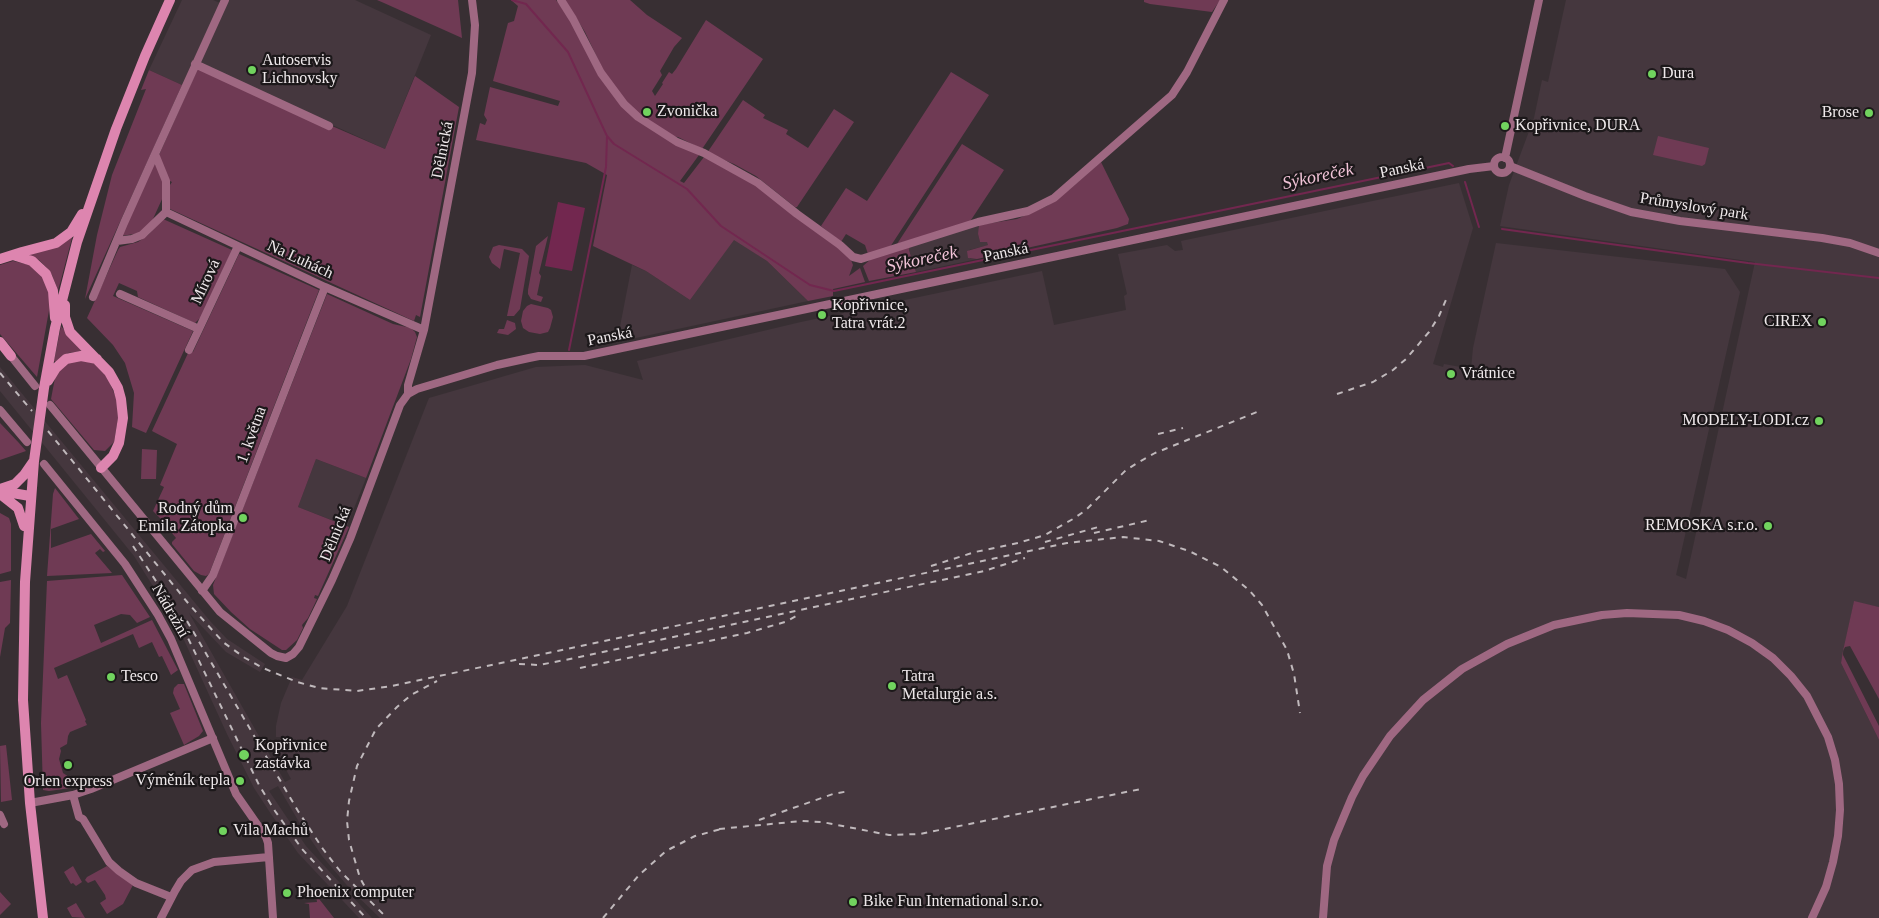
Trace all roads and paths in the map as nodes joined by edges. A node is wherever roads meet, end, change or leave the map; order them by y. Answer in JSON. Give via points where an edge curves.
{"nodes":[{"id":1,"x":170,"y":0,"type":"edge"},
{"id":2,"x":225,"y":0,"type":"edge"},
{"id":3,"x":472,"y":0,"type":"edge"},
{"id":4,"x":561,"y":0,"type":"edge"},
{"id":5,"x":1224,"y":0,"type":"edge"},
{"id":6,"x":1539,"y":0,"type":"edge"},
{"id":7,"x":195,"y":64,"type":"junction"},
{"id":8,"x":329,"y":126,"type":"dead end"},
{"id":9,"x":155,"y":154,"type":"junction"},
{"id":10,"x":1505,"y":158,"type":"junction"},
{"id":11,"x":1494,"y":166,"type":"junction"},
{"id":12,"x":1510,"y":166,"type":"junction"},
{"id":13,"x":92,"y":196,"type":"junction"},
{"id":14,"x":166,"y":212,"type":"junction"},
{"id":15,"x":117,"y":241,"type":"junction"},
{"id":16,"x":238,"y":246,"type":"junction"},
{"id":17,"x":1879,"y":253,"type":"edge"},
{"id":18,"x":12,"y":255,"type":"junction"},
{"id":19,"x":0,"y":259,"type":"edge"},
{"id":20,"x":67,"y":282,"type":"junction"},
{"id":21,"x":325,"y":287,"type":"junction"},
{"id":22,"x":120,"y":294,"type":"dead end"},
{"id":23,"x":93,"y":297,"type":"dead end"},
{"id":24,"x":55,"y":328,"type":"junction"},
{"id":25,"x":199,"y":329,"type":"junction"},
{"id":26,"x":424,"y":330,"type":"junction"},
{"id":27,"x":0,"y":342,"type":"edge"},
{"id":28,"x":190,"y":350,"type":"dead end"},
{"id":29,"x":11,"y":356,"type":"joint"},
{"id":30,"x":98,"y":359,"type":"junction"},
{"id":31,"x":40,"y":387,"type":"junction"},
{"id":32,"x":408,"y":394,"type":"junction"},
{"id":33,"x":50,"y":405,"type":"dead end"},
{"id":34,"x":0,"y":410,"type":"edge"},
{"id":35,"x":27,"y":442,"type":"dead end"},
{"id":36,"x":39,"y":462,"type":"junction"},
{"id":37,"x":101,"y":468,"type":"junction"},
{"id":38,"x":0,"y":491,"type":"edge"},
{"id":39,"x":30,"y":496,"type":"junction"},
{"id":40,"x":27,"y":539,"type":"junction"},
{"id":41,"x":202,"y":591,"type":"junction"},
{"id":42,"x":213,"y":738,"type":"junction"},
{"id":43,"x":73,"y":795,"type":"junction"},
{"id":44,"x":30,"y":803,"type":"junction"},
{"id":45,"x":0,"y":815,"type":"edge"},
{"id":46,"x":4,"y":824,"type":"dead end"},
{"id":47,"x":268,"y":857,"type":"junction"},
{"id":48,"x":171,"y":897,"type":"junction"},
{"id":49,"x":43,"y":918,"type":"edge"},
{"id":50,"x":161,"y":918,"type":"edge"},
{"id":51,"x":273,"y":918,"type":"edge"},
{"id":52,"x":1323,"y":918,"type":"edge"},
{"id":53,"x":1812,"y":918,"type":"edge"}],
"edges":[{"from":1,"to":13,"type":"main road","via":[[119,120]]},
{"from":2,"to":7,"type":"street"},
{"from":3,"to":26,"type":"street","name":"Dělnická","via":[[472,74]]},
{"from":4,"to":5,"type":"street","via":[[601,73],[638,117],[677,142],[758,183],[853,257],[861,259],[978,222],[1028,211],[1054,198],[1172,96]]},
{"from":6,"to":10,"type":"street"},
{"from":7,"to":8,"type":"street"},
{"from":7,"to":9,"type":"street"},
{"from":9,"to":14,"type":"street","via":[[166,181]]},
{"from":9,"to":15,"type":"street"},
{"from":10,"to":11,"type":"street","via":[[1497,159]]},
{"from":10,"to":12,"type":"street"},
{"from":11,"to":12,"type":"street","via":[[1501,173]]},
{"from":11,"to":32,"type":"street","name":"Panská","via":[[593,354],[539,356],[423,386]]},
{"from":12,"to":17,"type":"street","name":"Průmyslový park","via":[[1639,214],[1822,238]]},
{"from":13,"to":18,"type":"main road","via":[[78,222],[62,240]]},
{"from":13,"to":20,"type":"main road"},
{"from":14,"to":15,"type":"street","via":[[142,235]]},
{"from":14,"to":16,"type":"street","name":"Na Luhách"},
{"from":15,"to":23,"type":"street"},
{"from":16,"to":21,"type":"street","name":"Na Luhách"},
{"from":16,"to":25,"type":"street","name":"Mírová"},
{"from":18,"to":19,"type":"main road"},
{"from":18,"to":24,"type":"main road","via":[[36,264],[48,278],[53,291]]},
{"from":20,"to":24,"type":"main road"},
{"from":20,"to":30,"type":"main road","via":[[65,313],[68,327],[73,336]]},
{"from":21,"to":26,"type":"street","name":"Na Luhách"},
{"from":21,"to":41,"type":"street","name":"1. května","via":[[213,575]]},
{"from":22,"to":25,"type":"street","name":"Mírová"},
{"from":24,"to":31,"type":"main road"},
{"from":25,"to":28,"type":"street","name":"Mírová"},
{"from":26,"to":32,"type":"street","name":"Dělnická"},
{"from":27,"to":29,"type":"main road"},
{"from":29,"to":31,"type":"street"},
{"from":30,"to":31,"type":"main road","via":[[81,356],[66,359]]},
{"from":30,"to":37,"type":"main road","via":[[115,382],[123,412],[117,449]]},
{"from":31,"to":36,"type":"main road"},
{"from":32,"to":41,"type":"street","name":"Dělnická","via":[[400,404],[339,564],[294,654],[283,658],[271,653],[224,617]]},
{"from":33,"to":37,"type":"street","name":"Dělnická"},
{"from":34,"to":35,"type":"street"},
{"from":36,"to":38,"type":"main road","via":[[15,484]]},
{"from":36,"to":39,"type":"main road"},
{"from":36,"to":42,"type":"street","name":"Nádražní","via":[[125,564],[158,615],[179,655]]},
{"from":37,"to":41,"type":"street","name":"Dělnická"},
{"from":38,"to":39,"type":"main road"},
{"from":38,"to":40,"type":"main road","via":[[20,510]]},
{"from":39,"to":40,"type":"main road"},
{"from":40,"to":44,"type":"main road","via":[[23,700]]},
{"from":42,"to":43,"type":"street"},
{"from":42,"to":47,"type":"street","name":"Nádražní","via":[[236,794],[266,837]]},
{"from":43,"to":44,"type":"street"},
{"from":43,"to":48,"type":"street","via":[[79,817],[83,818],[109,862],[128,879]]},
{"from":44,"to":49,"type":"main road"},
{"from":45,"to":46,"type":"street"},
{"from":47,"to":48,"type":"street","via":[[214,862],[199,867],[186,875]]},
{"from":47,"to":51,"type":"street","name":"Nádražní"},
{"from":48,"to":50,"type":"street"},
{"from":52,"to":53,"type":"street","via":[[1328,866],[1342,819],[1376,756],[1417,706],[1462,669],[1507,644],[1554,625],[1627,613],[1679,615],[1728,630],[1773,658],[1807,696],[1828,737],[1835,760],[1840,801],[1833,862]]}]}
